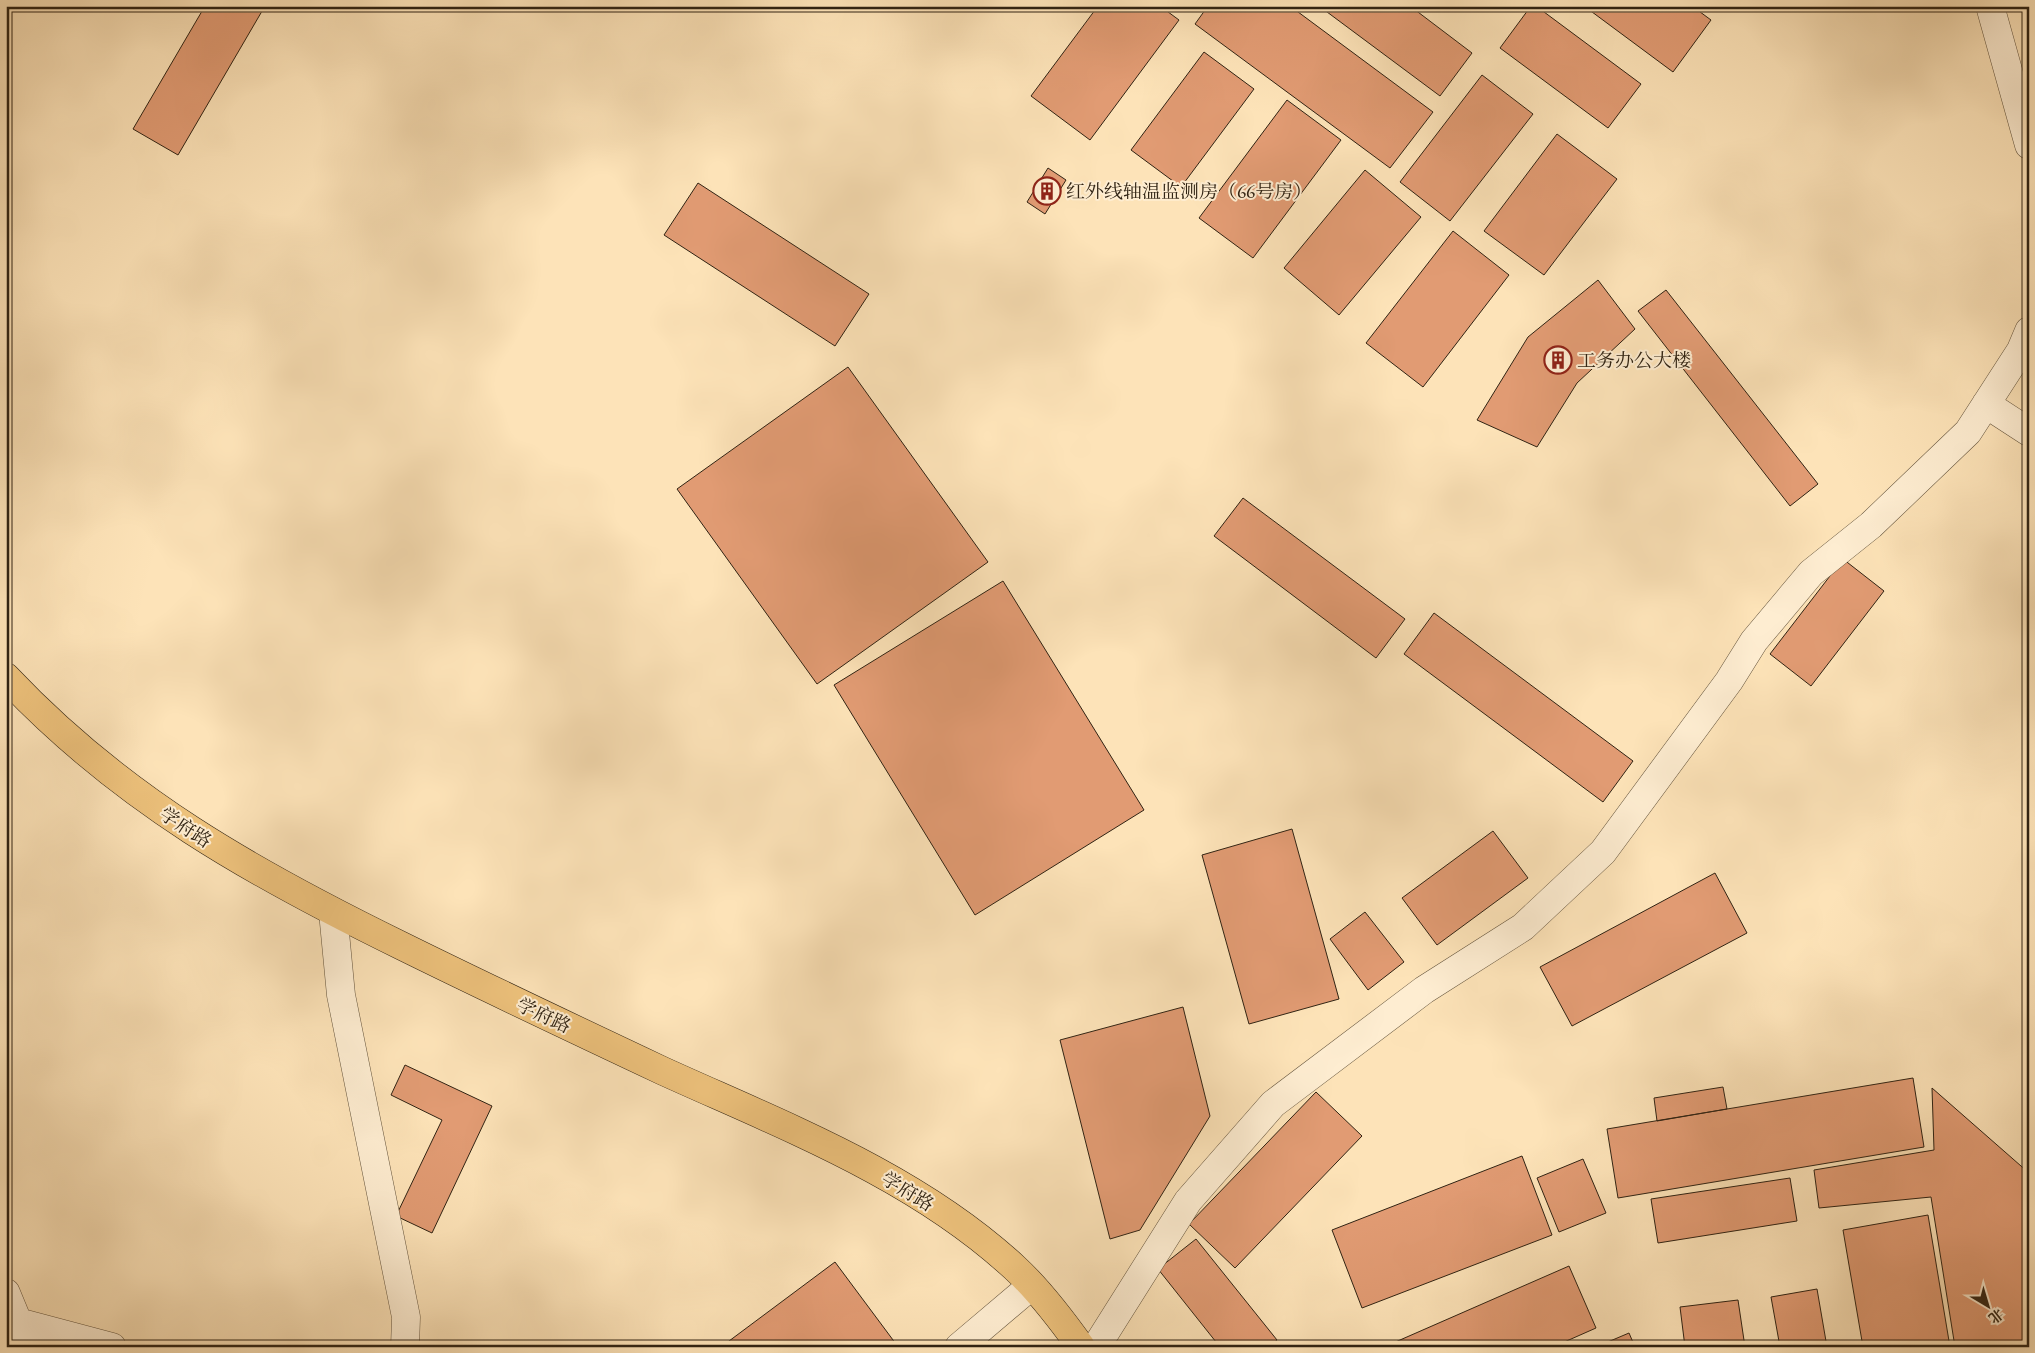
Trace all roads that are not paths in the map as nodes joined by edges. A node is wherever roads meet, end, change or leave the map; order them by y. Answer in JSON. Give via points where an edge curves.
{"nodes":[{"id":1,"x":1990,"y":6,"type":"edge"},
{"id":2,"x":2029,"y":145,"type":"edge"},
{"id":3,"x":2029,"y":331,"type":"edge"},
{"id":4,"x":1986,"y":404,"type":"junction"},
{"id":5,"x":2029,"y":432,"type":"edge"},
{"id":6,"x":6,"y":677,"type":"edge"},
{"id":7,"x":333,"y":912,"type":"junction"},
{"id":8,"x":1031,"y":1286,"type":"junction"},
{"id":9,"x":6,"y":1293,"type":"edge"},
{"id":10,"x":16,"y":1331,"type":"edge"},
{"id":11,"x":112,"y":1347,"type":"edge"},
{"id":12,"x":405,"y":1347,"type":"edge"},
{"id":13,"x":959,"y":1347,"type":"edge"},
{"id":14,"x":1081,"y":1347,"type":"edge"},
{"id":15,"x":1096,"y":1347,"type":"edge"}],
"edges":[{"from":1,"to":2,"type":"street"},
{"from":3,"to":4,"type":"street","via":[[2021,350]]},
{"from":4,"to":5,"type":"street"},
{"from":4,"to":15,"type":"street","via":[[1968,432],[1872,525],[1810,573],[1754,641],[1729,681],[1603,852],[1523,926],[1424,990],[1273,1104],[1188,1201]]},
{"from":6,"to":7,"type":"main road","name":"学府路","via":[[90,758],[155,807],[224,852]]},
{"from":7,"to":8,"type":"main road","name":"学府路","via":[[516,1003],[808,1137],[868,1168],[918,1195],[970,1230]]},
{"from":7,"to":12,"type":"street","via":[[341,995],[406,1317]]},
{"from":8,"to":13,"type":"street"},
{"from":8,"to":14,"type":"main road","name":"学府路","via":[[1057,1313]]},
{"from":9,"to":10,"type":"street"},
{"from":10,"to":11,"type":"street"}]}
